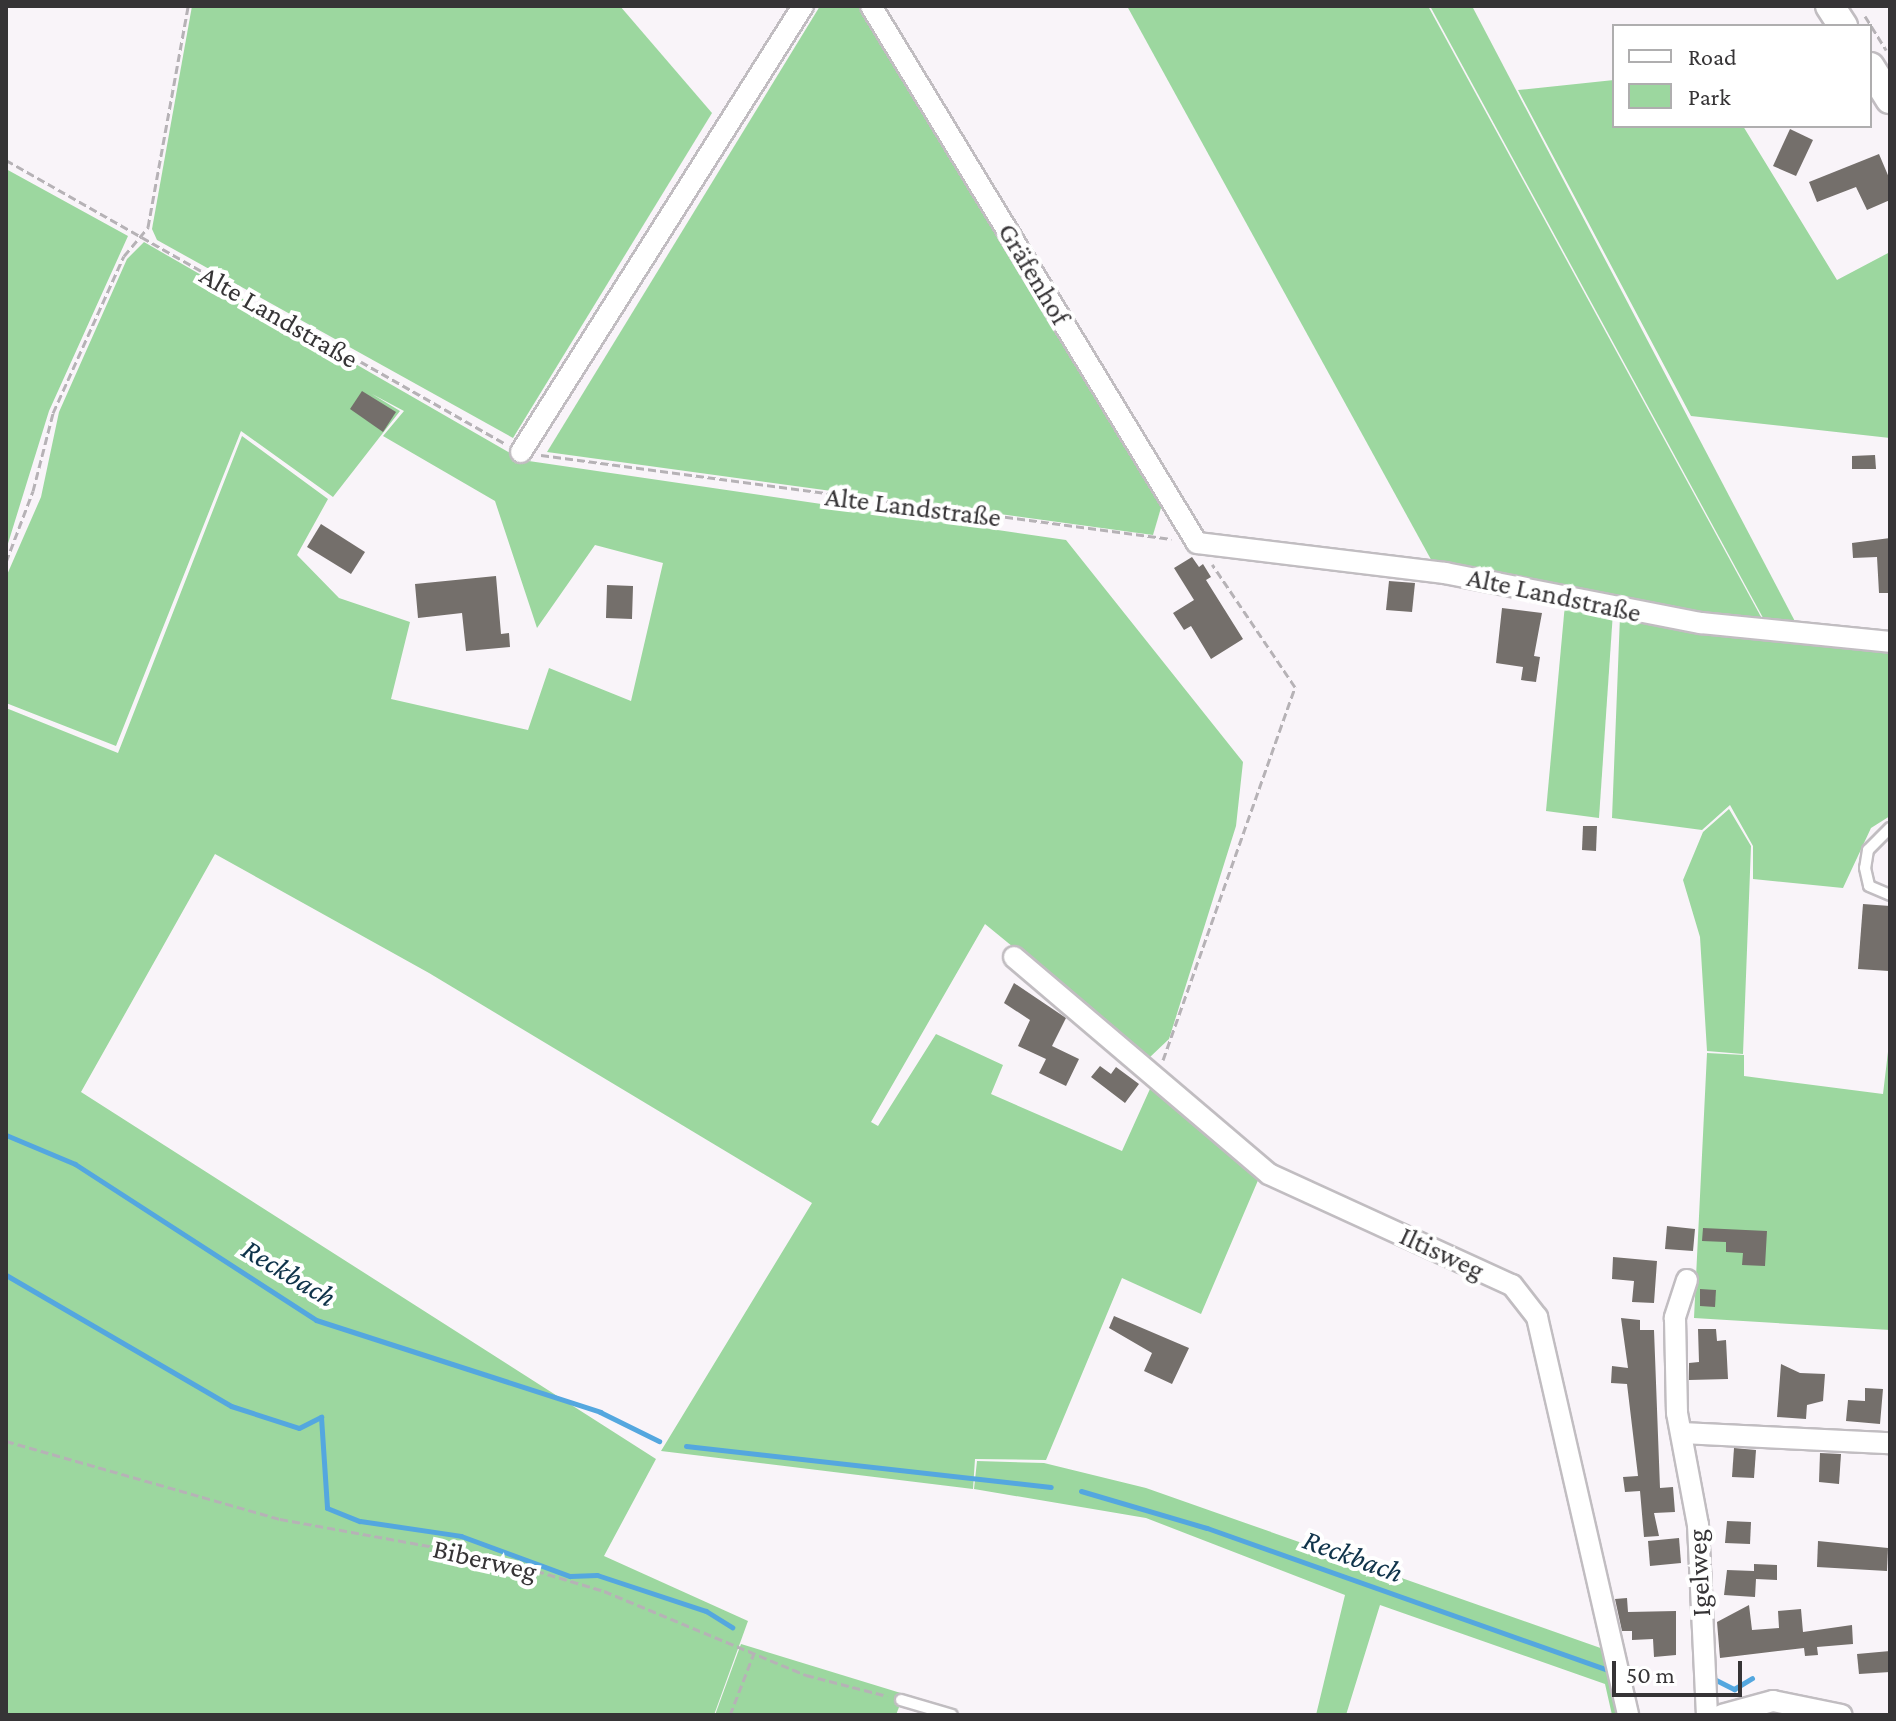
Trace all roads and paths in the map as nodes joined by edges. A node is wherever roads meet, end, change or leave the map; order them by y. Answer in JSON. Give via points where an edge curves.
{"nodes":[{"id":1,"x":188,"y":6,"type":"edge"},
{"id":2,"x":803,"y":6,"type":"edge"},
{"id":3,"x":871,"y":6,"type":"edge"},
{"id":4,"x":1830,"y":6,"type":"edge"},
{"id":5,"x":1858,"y":6,"type":"edge"},
{"id":6,"x":1842,"y":24,"type":"edge"},
{"id":7,"x":1870,"y":24,"type":"edge"},
{"id":8,"x":1872,"y":28,"type":"edge"},
{"id":9,"x":1890,"y":56,"type":"edge"},
{"id":10,"x":1872,"y":70,"type":"edge"},
{"id":11,"x":1890,"y":99,"type":"edge"},
{"id":12,"x":6,"y":160,"type":"edge"},
{"id":13,"x":144,"y":238,"type":"junction"},
{"id":14,"x":521,"y":452,"type":"junction"},
{"id":15,"x":1197,"y":543,"type":"junction"},
{"id":16,"x":6,"y":562,"type":"edge"},
{"id":17,"x":1890,"y":642,"type":"edge"},
{"id":18,"x":1890,"y":828,"type":"edge"},
{"id":19,"x":1890,"y":895,"type":"edge"},
{"id":20,"x":1014,"y":957,"type":"dead end"},
{"id":21,"x":1152,"y":1075,"type":"junction"},
{"id":22,"x":1687,"y":1280,"type":"dead end"},
{"id":23,"x":1682,"y":1433,"type":"junction"},
{"id":24,"x":6,"y":1441,"type":"edge"},
{"id":25,"x":1890,"y":1443,"type":"edge"},
{"id":26,"x":754,"y":1653,"type":"junction"},
{"id":27,"x":901,"y":1700,"type":"joint"},
{"id":28,"x":730,"y":1715,"type":"edge"},
{"id":29,"x":952,"y":1715,"type":"edge"},
{"id":30,"x":1628,"y":1715,"type":"edge"},
{"id":31,"x":1707,"y":1715,"type":"edge"},
{"id":32,"x":1722,"y":1715,"type":"edge"},
{"id":33,"x":1842,"y":1715,"type":"edge"}],
"edges":[{"from":1,"to":13,"type":"path"},
{"from":2,"to":14,"type":"street"},
{"from":3,"to":15,"type":"street","name":"Gräfenhof"},
{"from":4,"to":6,"type":"main road"},
{"from":5,"to":7,"type":"path"},
{"from":8,"to":9,"type":"path"},
{"from":10,"to":11,"type":"main road"},
{"from":12,"to":13,"type":"path","name":"Alte Landstraße"},
{"from":13,"to":14,"type":"path","name":"Alte Landstraße"},
{"from":13,"to":16,"type":"path","via":[[124,256],[53,413],[33,491]]},
{"from":14,"to":15,"type":"path","name":"Alte Landstraße"},
{"from":15,"to":17,"type":"street","name":"Alte Landstraße","via":[[1445,573],[1701,623]]},
{"from":15,"to":21,"type":"path","via":[[1295,687],[1168,1052]]},
{"from":18,"to":19,"type":"lane","via":[[1868,850],[1865,868],[1869,886]]},
{"from":20,"to":21,"type":"street","name":"Iltisweg"},
{"from":21,"to":30,"type":"street","name":"Iltisweg","via":[[1269,1174],[1512,1285],[1537,1317]]},
{"from":22,"to":23,"type":"street","name":"Igelweg","via":[[1675,1318]]},
{"from":23,"to":25,"type":"street"},
{"from":23,"to":31,"type":"street","name":"Igelweg","via":[[1698,1525]]},
{"from":24,"to":26,"type":"path","name":"Biberweg","via":[[280,1519],[490,1557],[604,1591]]},
{"from":26,"to":27,"type":"path","name":"Biberweg","via":[[806,1675]]},
{"from":26,"to":28,"type":"path"},
{"from":27,"to":29,"type":"lane"},
{"from":32,"to":33,"type":"street","via":[[1773,1701]]}]}
